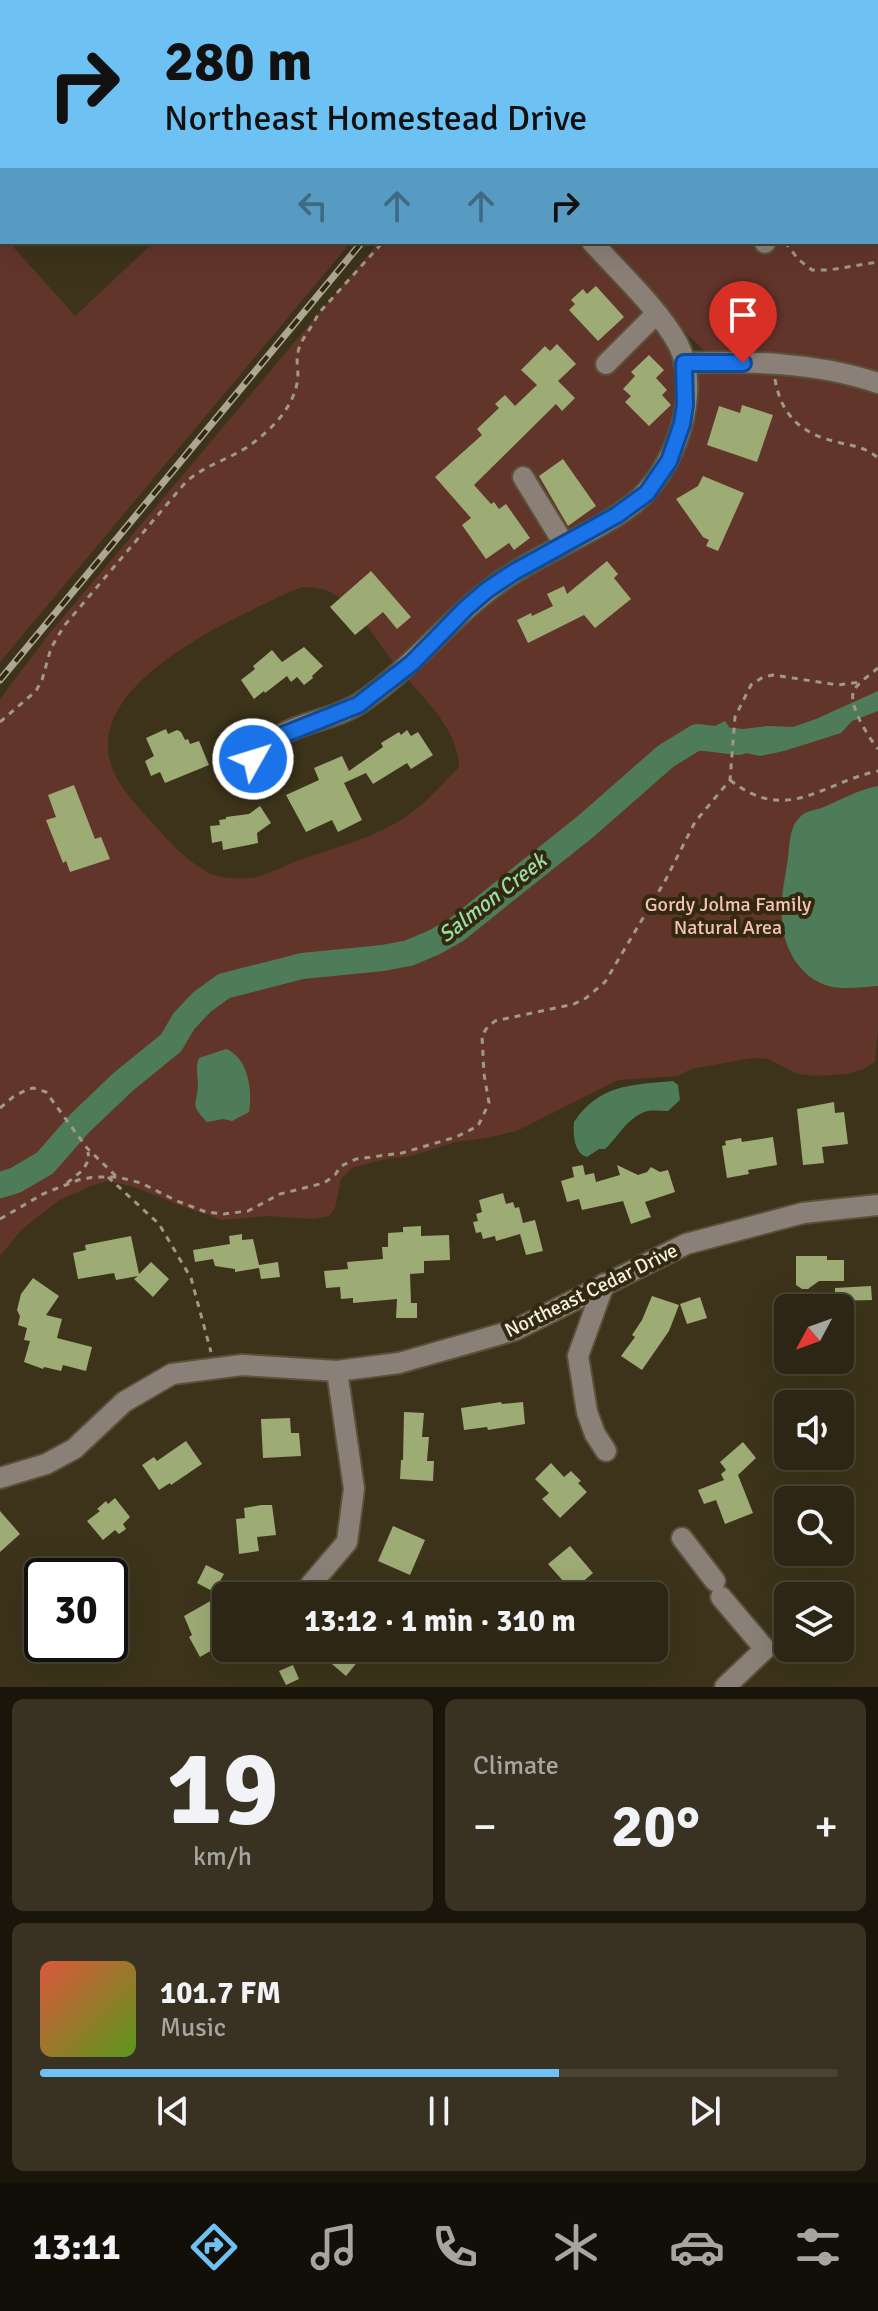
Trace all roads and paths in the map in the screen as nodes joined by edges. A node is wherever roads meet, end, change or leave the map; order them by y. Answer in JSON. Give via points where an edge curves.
{"nodes":[{"id":1,"x":381,"y":244,"type":"edge"},
{"id":2,"x":594,"y":244,"type":"edge"},
{"id":3,"x":787,"y":244,"type":"edge"},
{"id":4,"x":878,"y":262,"type":"edge"},
{"id":5,"x":656,"y":314,"type":"junction"},
{"id":6,"x":684,"y":363,"type":"junction"},
{"id":7,"x":606,"y":364,"type":"dead end"},
{"id":8,"x":773,"y":364,"type":"junction"},
{"id":9,"x":878,"y":383,"type":"edge"},
{"id":10,"x":878,"y":458,"type":"edge"},
{"id":11,"x":523,"y":477,"type":"dead end"},
{"id":12,"x":564,"y":544,"type":"junction"},
{"id":13,"x":878,"y":668,"type":"edge"},
{"id":14,"x":862,"y":682,"type":"junction"},
{"id":15,"x":0,"y":722,"type":"edge"},
{"id":16,"x":878,"y":749,"type":"edge"},
{"id":17,"x":253,"y":759,"type":"dead end"},
{"id":18,"x":878,"y":771,"type":"edge"},
{"id":19,"x":730,"y":780,"type":"junction"},
{"id":20,"x":0,"y":1108,"type":"edge"},
{"id":21,"x":87,"y":1148,"type":"junction"},
{"id":22,"x":108,"y":1177,"type":"junction"},
{"id":23,"x":118,"y":1177,"type":"junction"},
{"id":24,"x":64,"y":1186,"type":"junction"},
{"id":25,"x":878,"y":1205,"type":"edge"},
{"id":26,"x":0,"y":1219,"type":"edge"},
{"id":27,"x":604,"y":1284,"type":"junction"},
{"id":28,"x":216,"y":1368,"type":"junction"},
{"id":29,"x":337,"y":1371,"type":"junction"},
{"id":30,"x":606,"y":1451,"type":"dead end"},
{"id":31,"x":0,"y":1478,"type":"edge"},
{"id":32,"x":682,"y":1538,"type":"dead end"},
{"id":33,"x":313,"y":1582,"type":"edge"},
{"id":34,"x":729,"y":1686,"type":"edge"}],
"edges":[{"from":1,"to":15,"type":"path","via":[[318,314],[305,336],[298,351],[298,379],[285,411],[246,448],[185,483],[64,626],[36,691]]},
{"from":2,"to":5,"type":"street"},
{"from":3,"to":4,"type":"path","via":[[812,270]]},
{"from":5,"to":6,"type":"street","via":[[679,346]]},
{"from":5,"to":7,"type":"street"},
{"from":6,"to":8,"type":"street"},
{"from":6,"to":12,"type":"street","via":[[682,424],[659,477],[631,506]]},
{"from":8,"to":9,"type":"street","via":[[846,372]]},
{"from":8,"to":10,"type":"path","via":[[792,421],[818,437],[854,445]]},
{"from":11,"to":12,"type":"street"},
{"from":12,"to":17,"type":"street","via":[[487,590],[412,663],[358,705],[280,736]]},
{"from":13,"to":14,"type":"path"},
{"from":14,"to":16,"type":"path","via":[[853,698],[863,728]]},
{"from":14,"to":19,"type":"path","via":[[838,685],[783,676],[755,681],[735,717]]},
{"from":18,"to":19,"type":"path","via":[[819,794],[780,800],[761,799]]},
{"from":19,"to":23,"type":"path","via":[[695,822],[605,982],[574,1004],[495,1021],[486,1029],[482,1047],[489,1103],[478,1126],[419,1149],[356,1159],[324,1183],[280,1194],[240,1213],[206,1212]]},
{"from":20,"to":21,"type":"path","via":[[33,1088],[46,1092]]},
{"from":21,"to":23,"type":"path"},
{"from":21,"to":24,"type":"path","via":[[83,1170]]},
{"from":22,"to":23,"type":"path"},
{"from":22,"to":24,"type":"path"},
{"from":22,"to":28,"type":"path","via":[[159,1224],[191,1278]]},
{"from":24,"to":26,"type":"path"},
{"from":25,"to":27,"type":"street","name":"Northeast Cedar Drive","via":[[803,1213],[686,1244]]},
{"from":27,"to":29,"type":"street","name":"Northeast Cedar Drive","via":[[515,1330],[399,1363]]},
{"from":27,"to":30,"type":"street","via":[[578,1356],[587,1412]]},
{"from":28,"to":29,"type":"street","name":"Northeast Cedar Drive"},
{"from":28,"to":31,"type":"street","name":"Northeast Cedar Drive","via":[[172,1374],[124,1402],[74,1449]]},
{"from":29,"to":33,"type":"street","via":[[354,1489],[347,1542]]},
{"from":32,"to":34,"type":"street","via":[[765,1649]]}]}
